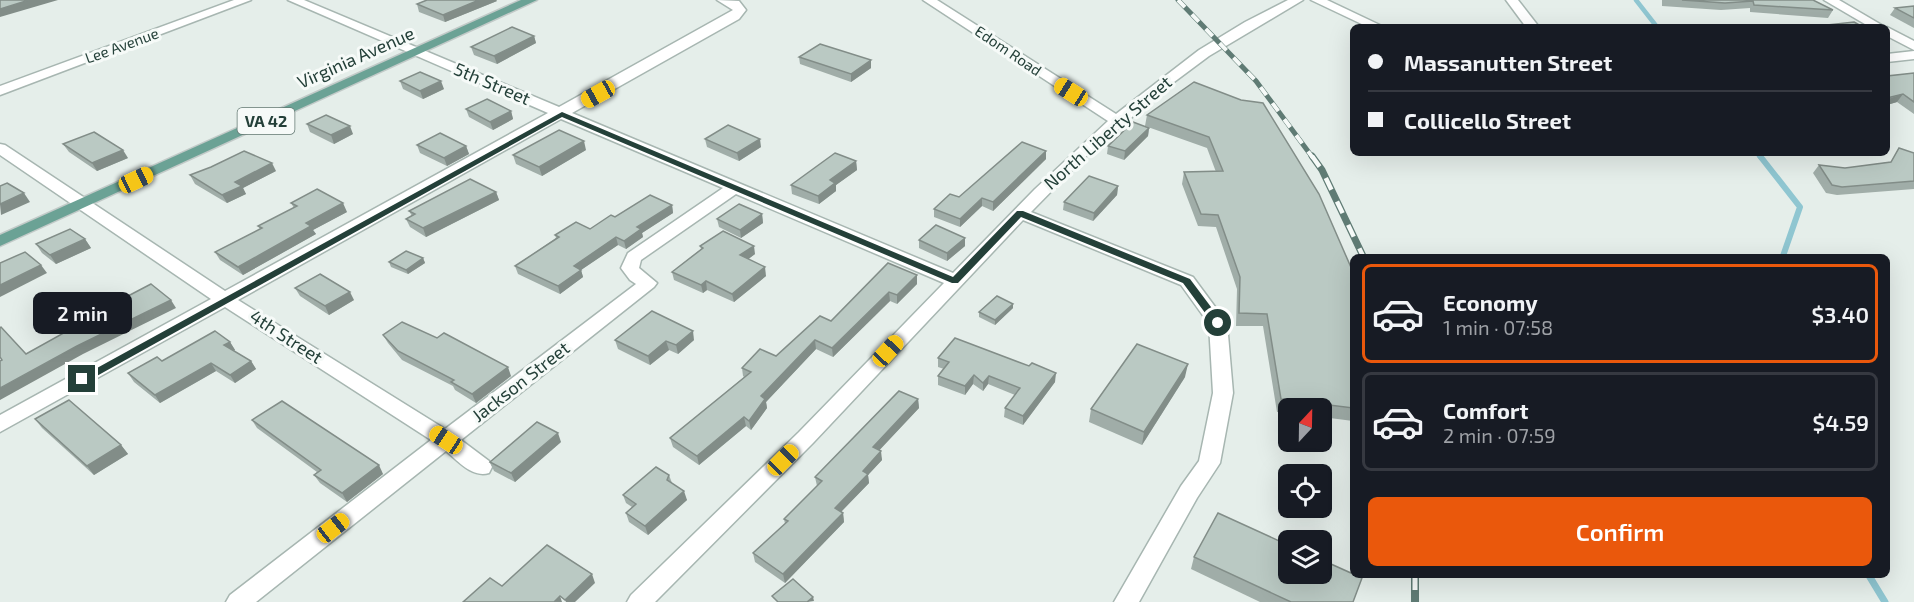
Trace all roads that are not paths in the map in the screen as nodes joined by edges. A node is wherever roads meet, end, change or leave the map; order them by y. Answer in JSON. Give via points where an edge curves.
{"nodes":[{"id":1,"x":245,"y":0,"type":"edge"},
{"id":2,"x":294,"y":0,"type":"edge"},
{"id":3,"x":531,"y":0,"type":"edge"},
{"id":4,"x":723,"y":0,"type":"edge"},
{"id":5,"x":929,"y":0,"type":"edge"},
{"id":6,"x":1297,"y":0,"type":"edge"},
{"id":7,"x":1317,"y":0,"type":"edge"},
{"id":8,"x":1512,"y":0,"type":"edge"},
{"id":9,"x":1830,"y":0,"type":"edge"},
{"id":10,"x":1371,"y":24,"type":"edge"},
{"id":11,"x":1531,"y":24,"type":"edge"},
{"id":12,"x":1874,"y":24,"type":"edge"},
{"id":13,"x":1890,"y":33,"type":"edge"},
{"id":14,"x":1914,"y":46,"type":"edge"},
{"id":15,"x":417,"y":52,"type":"junction"},
{"id":16,"x":1914,"y":55,"type":"edge"},
{"id":17,"x":1890,"y":58,"type":"edge"},
{"id":18,"x":0,"y":91,"type":"edge"},
{"id":19,"x":562,"y":114,"type":"junction"},
{"id":20,"x":1117,"y":121,"type":"junction"},
{"id":21,"x":0,"y":148,"type":"edge"},
{"id":22,"x":736,"y":187,"type":"junction"},
{"id":23,"x":83,"y":204,"type":"junction"},
{"id":24,"x":1020,"y":213,"type":"junction"},
{"id":25,"x":0,"y":241,"type":"edge"},
{"id":26,"x":955,"y":281,"type":"junction"},
{"id":27,"x":226,"y":300,"type":"junction"},
{"id":28,"x":0,"y":424,"type":"edge"},
{"id":29,"x":446,"y":440,"type":"junction"},
{"id":30,"x":481,"y":467,"type":"dead end"},
{"id":31,"x":238,"y":602,"type":"edge"},
{"id":32,"x":639,"y":602,"type":"edge"},
{"id":33,"x":1126,"y":602,"type":"edge"}],
"edges":[{"from":1,"to":18,"type":"street","name":"Lee Avenue"},
{"from":2,"to":15,"type":"street","name":"5th Street"},
{"from":3,"to":15,"type":"main road","name":"Virginia Avenue","number":"VA 42"},
{"from":4,"to":19,"type":"street","via":[[740,10],[735,16]]},
{"from":5,"to":20,"type":"street","name":"Edom Road"},
{"from":6,"to":20,"type":"street","name":"North Liberty Street","via":[[1213,48]]},
{"from":7,"to":10,"type":"street"},
{"from":8,"to":11,"type":"street"},
{"from":9,"to":12,"type":"street"},
{"from":13,"to":14,"type":"street"},
{"from":15,"to":19,"type":"street","name":"5th Street"},
{"from":15,"to":23,"type":"main road","name":"Virginia Avenue","number":"VA 42"},
{"from":16,"to":17,"type":"street"},
{"from":19,"to":22,"type":"street","name":"5th Street"},
{"from":19,"to":27,"type":"street"},
{"from":20,"to":24,"type":"street","name":"North Liberty Street"},
{"from":21,"to":23,"type":"street","name":"4th Street"},
{"from":22,"to":26,"type":"street","name":"5th Street"},
{"from":22,"to":29,"type":"street","name":"Jackson Street","via":[[634,257],[630,268],[648,283]]},
{"from":23,"to":25,"type":"main road","name":"Virginia Avenue","number":"VA 42"},
{"from":23,"to":27,"type":"street","name":"4th Street"},
{"from":24,"to":26,"type":"street","name":"North Liberty Street"},
{"from":24,"to":33,"type":"street","via":[[1187,281],[1218,323],[1223,393],[1209,463]]},
{"from":26,"to":32,"type":"street","name":"North Liberty Street","via":[[831,412]]},
{"from":27,"to":28,"type":"street"},
{"from":27,"to":29,"type":"street","name":"4th Street"},
{"from":29,"to":30,"type":"street","name":"4th Street"},
{"from":29,"to":31,"type":"street","name":"Jackson Street"}]}
